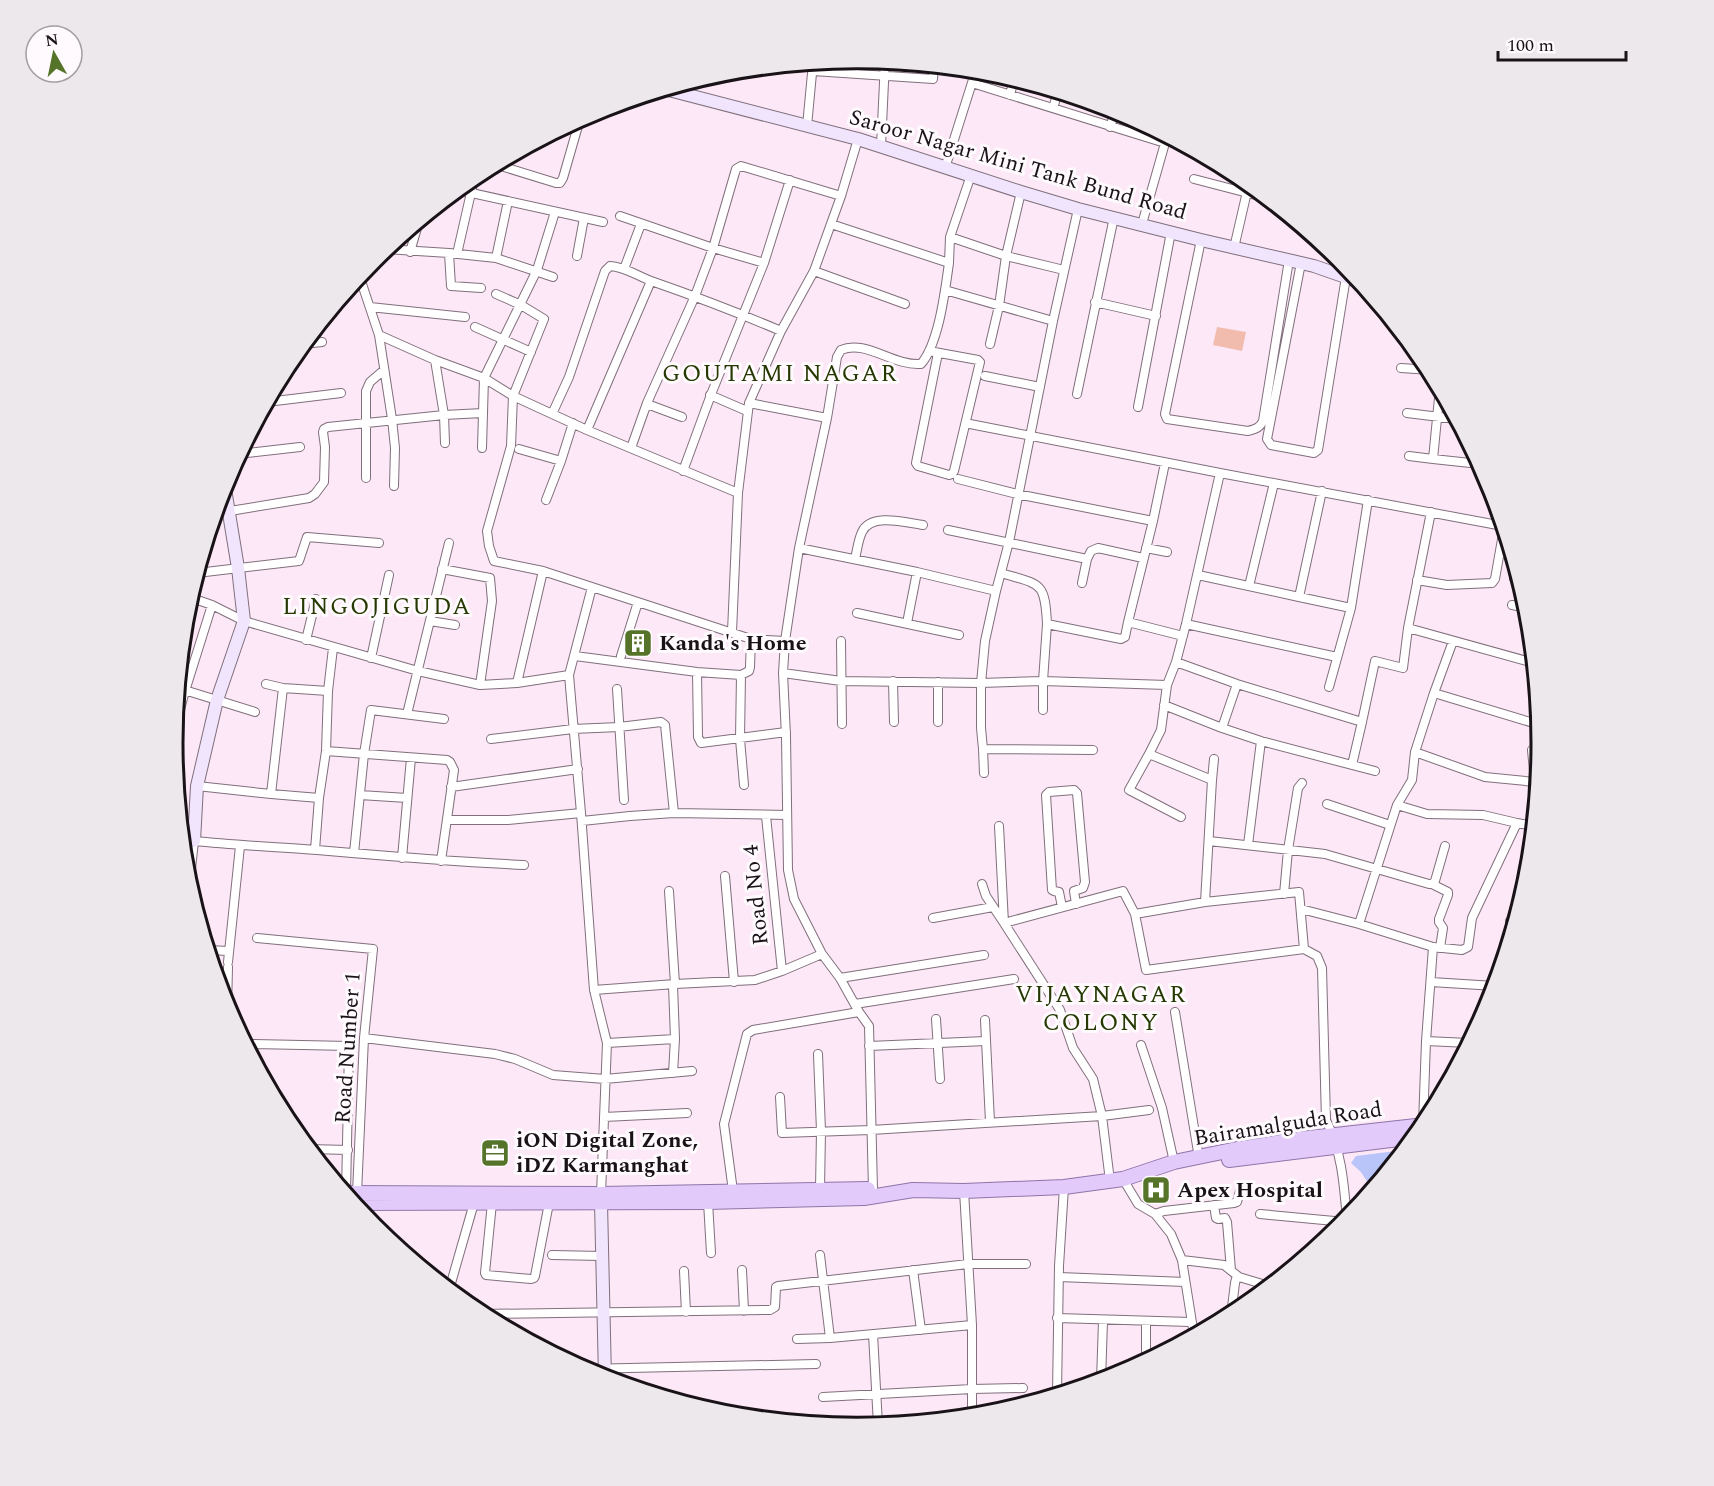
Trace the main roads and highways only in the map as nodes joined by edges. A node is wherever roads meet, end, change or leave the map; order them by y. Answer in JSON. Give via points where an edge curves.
{"nodes":[{"id":1,"x":678,"y":93,"type":"edge"},
{"id":2,"x":1343,"y":276,"type":"edge"},
{"id":3,"x":228,"y":501,"type":"edge"},
{"id":4,"x":189,"y":833,"type":"edge"},
{"id":5,"x":1407,"y":1132,"type":"edge"},
{"id":6,"x":1336,"y":1141,"type":"junction"},
{"id":7,"x":1158,"y":1168,"type":"junction"},
{"id":8,"x":896,"y":1192,"type":"junction"},
{"id":9,"x":601,"y":1198,"type":"junction"},
{"id":10,"x":361,"y":1199,"type":"edge"},
{"id":11,"x":361,"y":1199,"type":"edge"},
{"id":12,"x":605,"y":1368,"type":"edge"}],
"edges":[{"from":1,"to":2,"type":"main road","name":"Saroor Nagar Mini Tank Bund Road","via":[[858,139],[1078,209]]},
{"from":3,"to":4,"type":"main road","via":[[244,621],[218,700]]},
{"from":5,"to":6,"type":"main road","name":"Bairamalguda Road"},
{"from":6,"to":7,"type":"main road","name":"Bairamalguda Road","via":[[1176,1170]]},
{"from":6,"to":7,"type":"main road","name":"Bairamalguda Road","via":[[1300,1139]]},
{"from":7,"to":8,"type":"main road","name":"Bairamalguda Road","via":[[1116,1180],[1064,1187]]},
{"from":8,"to":9,"type":"main road","name":"Bairamalguda Road","via":[[820,1189]]},
{"from":8,"to":9,"type":"main road","name":"Bairamalguda Road","via":[[864,1198],[708,1202]]},
{"from":9,"to":10,"type":"main road","name":"Bairamalguda Road"},
{"from":9,"to":11,"type":"main road","name":"Bairamalguda Road","via":[[549,1203]]},
{"from":9,"to":12,"type":"main road"}]}
